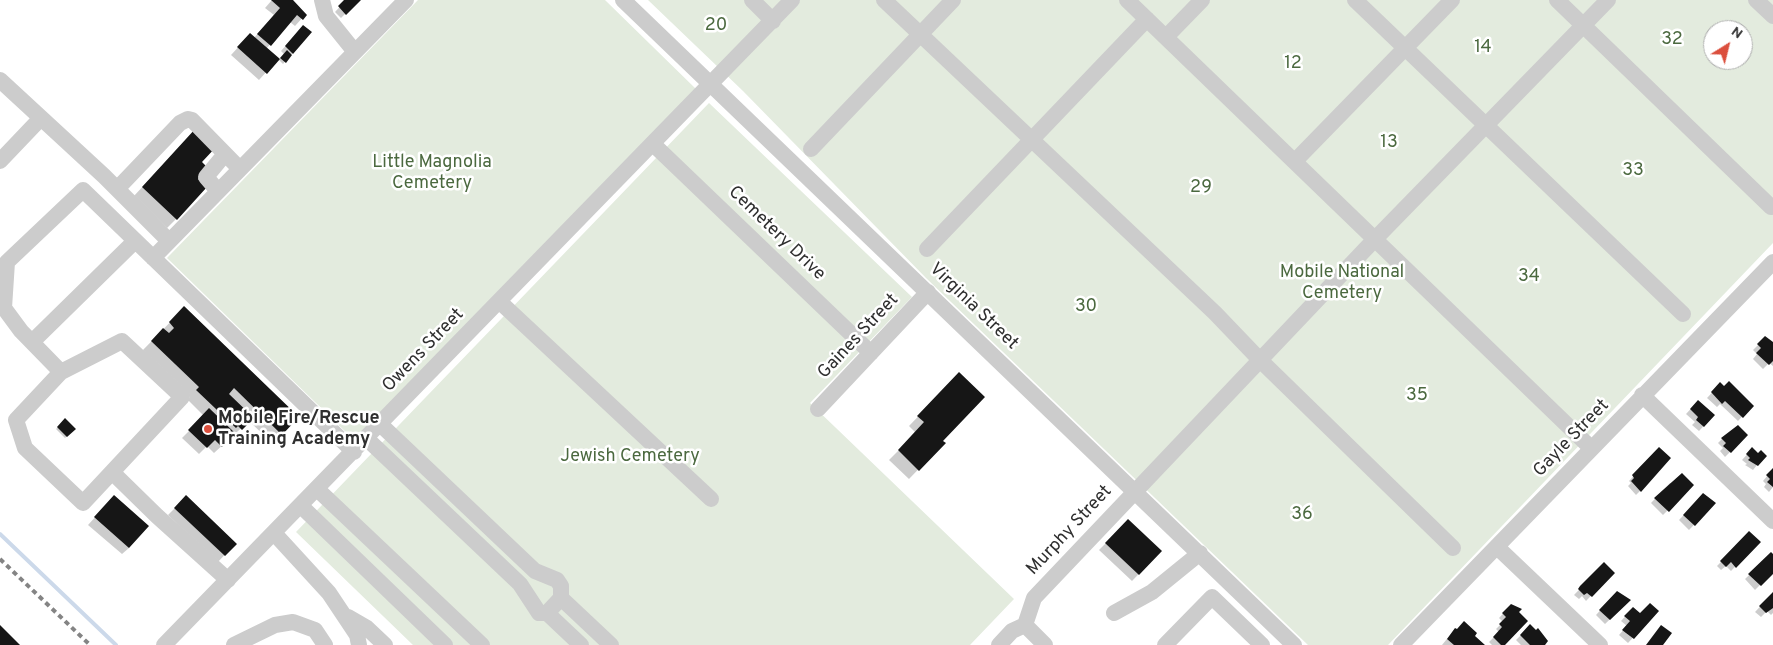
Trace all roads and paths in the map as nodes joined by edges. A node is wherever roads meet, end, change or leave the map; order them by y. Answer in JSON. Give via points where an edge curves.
{"nodes":[{"id":1,"x":322,"y":0,"type":"edge"},
{"id":2,"x":406,"y":0,"type":"edge"},
{"id":3,"x":623,"y":0,"type":"edge"},
{"id":4,"x":752,"y":0,"type":"edge"},
{"id":5,"x":792,"y":0,"type":"edge"},
{"id":6,"x":884,"y":0,"type":"edge"},
{"id":7,"x":954,"y":0,"type":"edge"},
{"id":8,"x":1127,"y":0,"type":"edge"},
{"id":9,"x":1202,"y":0,"type":"edge"},
{"id":10,"x":1355,"y":0,"type":"edge"},
{"id":11,"x":1452,"y":0,"type":"edge"},
{"id":12,"x":1557,"y":0,"type":"edge"},
{"id":13,"x":1608,"y":0,"type":"edge"},
{"id":14,"x":1756,"y":0,"type":"edge"},
{"id":15,"x":1773,"y":16,"type":"edge"},
{"id":16,"x":1146,"y":19,"type":"junction"},
{"id":17,"x":772,"y":20,"type":"junction"},
{"id":18,"x":1583,"y":26,"type":"junction"},
{"id":19,"x":920,"y":35,"type":"junction"},
{"id":20,"x":1166,"y":37,"type":"junction"},
{"id":21,"x":1406,"y":48,"type":"junction"},
{"id":22,"x":356,"y":52,"type":"junction"},
{"id":23,"x":0,"y":80,"type":"edge"},
{"id":24,"x":711,"y":84,"type":"junction"},
{"id":25,"x":41,"y":118,"type":"junction"},
{"id":26,"x":1486,"y":125,"type":"junction"},
{"id":27,"x":1032,"y":140,"type":"junction"},
{"id":28,"x":653,"y":144,"type":"junction"},
{"id":29,"x":811,"y":149,"type":"dead end"},
{"id":30,"x":225,"y":154,"type":"junction"},
{"id":31,"x":0,"y":161,"type":"edge"},
{"id":32,"x":1295,"y":161,"type":"junction"},
{"id":33,"x":240,"y":169,"type":"junction"},
{"id":34,"x":117,"y":189,"type":"junction"},
{"id":35,"x":218,"y":191,"type":"junction"},
{"id":36,"x":1771,"y":207,"type":"dead end"},
{"id":37,"x":1375,"y":239,"type":"junction"},
{"id":38,"x":135,"y":241,"type":"junction"},
{"id":39,"x":169,"y":241,"type":"junction"},
{"id":40,"x":928,"y":249,"type":"dead end"},
{"id":41,"x":153,"y":258,"type":"junction"},
{"id":42,"x":1773,"y":262,"type":"edge"},
{"id":43,"x":928,"y":292,"type":"junction"},
{"id":44,"x":500,"y":302,"type":"junction"},
{"id":45,"x":1683,"y":314,"type":"dead end"},
{"id":46,"x":32,"y":342,"type":"junction"},
{"id":47,"x":871,"y":353,"type":"junction"},
{"id":48,"x":1260,"y":360,"type":"junction"},
{"id":49,"x":61,"y":372,"type":"junction"},
{"id":50,"x":1642,"y":395,"type":"junction"},
{"id":51,"x":818,"y":409,"type":"dead end"},
{"id":52,"x":380,"y":424,"type":"junction"},
{"id":53,"x":366,"y":438,"type":"junction"},
{"id":54,"x":1591,"y":448,"type":"junction"},
{"id":55,"x":354,"y":452,"type":"junction"},
{"id":56,"x":112,"y":472,"type":"junction"},
{"id":57,"x":317,"y":489,"type":"junction"},
{"id":58,"x":1136,"y":491,"type":"junction"},
{"id":59,"x":711,"y":499,"type":"dead end"},
{"id":60,"x":300,"y":506,"type":"junction"},
{"id":61,"x":1773,"y":521,"type":"edge"},
{"id":62,"x":274,"y":533,"type":"junction"},
{"id":63,"x":1497,"y":547,"type":"junction"},
{"id":64,"x":1453,"y":548,"type":"dead end"},
{"id":65,"x":1200,"y":553,"type":"junction"},
{"id":66,"x":228,"y":580,"type":"junction"},
{"id":67,"x":561,"y":598,"type":"junction"},
{"id":68,"x":547,"y":613,"type":"junction"},
{"id":69,"x":1114,"y":613,"type":"dead end"},
{"id":70,"x":346,"y":616,"type":"junction"},
{"id":71,"x":1025,"y":625,"type":"junction"},
{"id":72,"x":164,"y":645,"type":"edge"},
{"id":73,"x":234,"y":645,"type":"edge"},
{"id":74,"x":326,"y":645,"type":"edge"},
{"id":75,"x":359,"y":645,"type":"edge"},
{"id":76,"x":385,"y":645,"type":"edge"},
{"id":77,"x":445,"y":645,"type":"edge"},
{"id":78,"x":482,"y":645,"type":"edge"},
{"id":79,"x":581,"y":645,"type":"edge"},
{"id":80,"x":610,"y":645,"type":"edge"},
{"id":81,"x":999,"y":645,"type":"edge"},
{"id":82,"x":1045,"y":645,"type":"edge"},
{"id":83,"x":1165,"y":645,"type":"edge"},
{"id":84,"x":1262,"y":645,"type":"edge"},
{"id":85,"x":1294,"y":645,"type":"edge"},
{"id":86,"x":1401,"y":645,"type":"edge"},
{"id":87,"x":1600,"y":645,"type":"edge"}],
"edges":[{"from":1,"to":22,"type":"street","via":[[326,16]]},
{"from":2,"to":22,"type":"street"},
{"from":3,"to":24,"type":"street","name":"Virginia Street"},
{"from":4,"to":17,"type":"street"},
{"from":5,"to":17,"type":"street","name":"Owens Street"},
{"from":6,"to":19,"type":"street"},
{"from":7,"to":19,"type":"street"},
{"from":8,"to":16,"type":"street"},
{"from":9,"to":20,"type":"street"},
{"from":10,"to":21,"type":"street"},
{"from":11,"to":21,"type":"street"},
{"from":12,"to":18,"type":"street"},
{"from":13,"to":18,"type":"street","name":"Murphy Street"},
{"from":14,"to":15,"type":"street"},
{"from":16,"to":20,"type":"street"},
{"from":16,"to":27,"type":"street"},
{"from":17,"to":24,"type":"street","name":"Owens Street"},
{"from":18,"to":26,"type":"street","name":"Murphy Street"},
{"from":18,"to":36,"type":"street"},
{"from":19,"to":27,"type":"street"},
{"from":19,"to":29,"type":"street"},
{"from":20,"to":32,"type":"street"},
{"from":21,"to":26,"type":"street"},
{"from":21,"to":32,"type":"street"},
{"from":22,"to":33,"type":"street"},
{"from":23,"to":25,"type":"street"},
{"from":24,"to":28,"type":"street","name":"Owens Street"},
{"from":24,"to":43,"type":"street","name":"Virginia Street"},
{"from":25,"to":31,"type":"street"},
{"from":25,"to":34,"type":"street"},
{"from":26,"to":37,"type":"street","name":"Murphy Street"},
{"from":26,"to":45,"type":"street"},
{"from":27,"to":40,"type":"street"},
{"from":27,"to":48,"type":"street","via":[[1216,313]]},
{"from":28,"to":44,"type":"street","name":"Owens Street"},
{"from":28,"to":47,"type":"street","name":"Cemetery Drive"},
{"from":30,"to":33,"type":"street"},
{"from":30,"to":34,"type":"street","via":[[188,119],[180,123]]},
{"from":30,"to":35,"type":"street","via":[[206,177]]},
{"from":32,"to":37,"type":"street"},
{"from":33,"to":35,"type":"street"},
{"from":34,"to":39,"type":"street"},
{"from":35,"to":39,"type":"street"},
{"from":37,"to":48,"type":"street","name":"Murphy Street"},
{"from":37,"to":54,"type":"street"},
{"from":38,"to":41,"type":"street"},
{"from":38,"to":46,"type":"street"},
{"from":38,"to":46,"type":"street","via":[[83,190],[7,262],[4,308]]},
{"from":39,"to":41,"type":"street"},
{"from":41,"to":55,"type":"street"},
{"from":42,"to":50,"type":"street","name":"Gayle Street"},
{"from":43,"to":47,"type":"street","name":"Gaines Street"},
{"from":43,"to":58,"type":"street","name":"Virginia Street"},
{"from":44,"to":52,"type":"street","name":"Owens Street"},
{"from":44,"to":59,"type":"street"},
{"from":46,"to":49,"type":"street"},
{"from":47,"to":51,"type":"street","name":"Gaines Street"},
{"from":48,"to":58,"type":"street","name":"Murphy Street"},
{"from":48,"to":64,"type":"street"},
{"from":49,"to":56,"type":"street","via":[[16,420],[25,448],[83,504]]},
{"from":49,"to":56,"type":"street","via":[[122,341],[182,396]]},
{"from":50,"to":54,"type":"street","name":"Gayle Street"},
{"from":50,"to":61,"type":"street"},
{"from":52,"to":53,"type":"street","name":"Owens Street"},
{"from":52,"to":67,"type":"street","via":[[535,571],[557,580],[561,586]]},
{"from":53,"to":55,"type":"street","name":"Owens Street"},
{"from":53,"to":68,"type":"street","via":[[520,584],[539,613]]},
{"from":54,"to":63,"type":"street","name":"Gayle Street"},
{"from":55,"to":57,"type":"street","name":"Owens Street"},
{"from":56,"to":66,"type":"street"},
{"from":57,"to":60,"type":"street","name":"Owens Street"},
{"from":57,"to":78,"type":"street"},
{"from":58,"to":65,"type":"street","name":"Virginia Street"},
{"from":58,"to":71,"type":"street","name":"Murphy Street","via":[[1034,598]]},
{"from":60,"to":62,"type":"street","name":"Owens Street"},
{"from":60,"to":77,"type":"street"},
{"from":62,"to":66,"type":"street","name":"Owens Street"},
{"from":62,"to":70,"type":"street"},
{"from":63,"to":86,"type":"street","name":"Gayle Street"},
{"from":63,"to":87,"type":"street"},
{"from":65,"to":69,"type":"street","via":[[1152,592]]},
{"from":65,"to":85,"type":"street","name":"Virginia Street"},
{"from":66,"to":72,"type":"street","name":"Owens Street"},
{"from":67,"to":68,"type":"street"},
{"from":67,"to":80,"type":"street"},
{"from":68,"to":79,"type":"street"},
{"from":70,"to":75,"type":"street"},
{"from":70,"to":76,"type":"street","via":[[367,628]]},
{"from":71,"to":81,"type":"street","via":[[1012,631]]},
{"from":71,"to":82,"type":"street"},
{"from":73,"to":74,"type":"street","via":[[275,626],[293,622],[315,630]]},
{"from":83,"to":84,"type":"street","via":[[1212,597]]}]}
